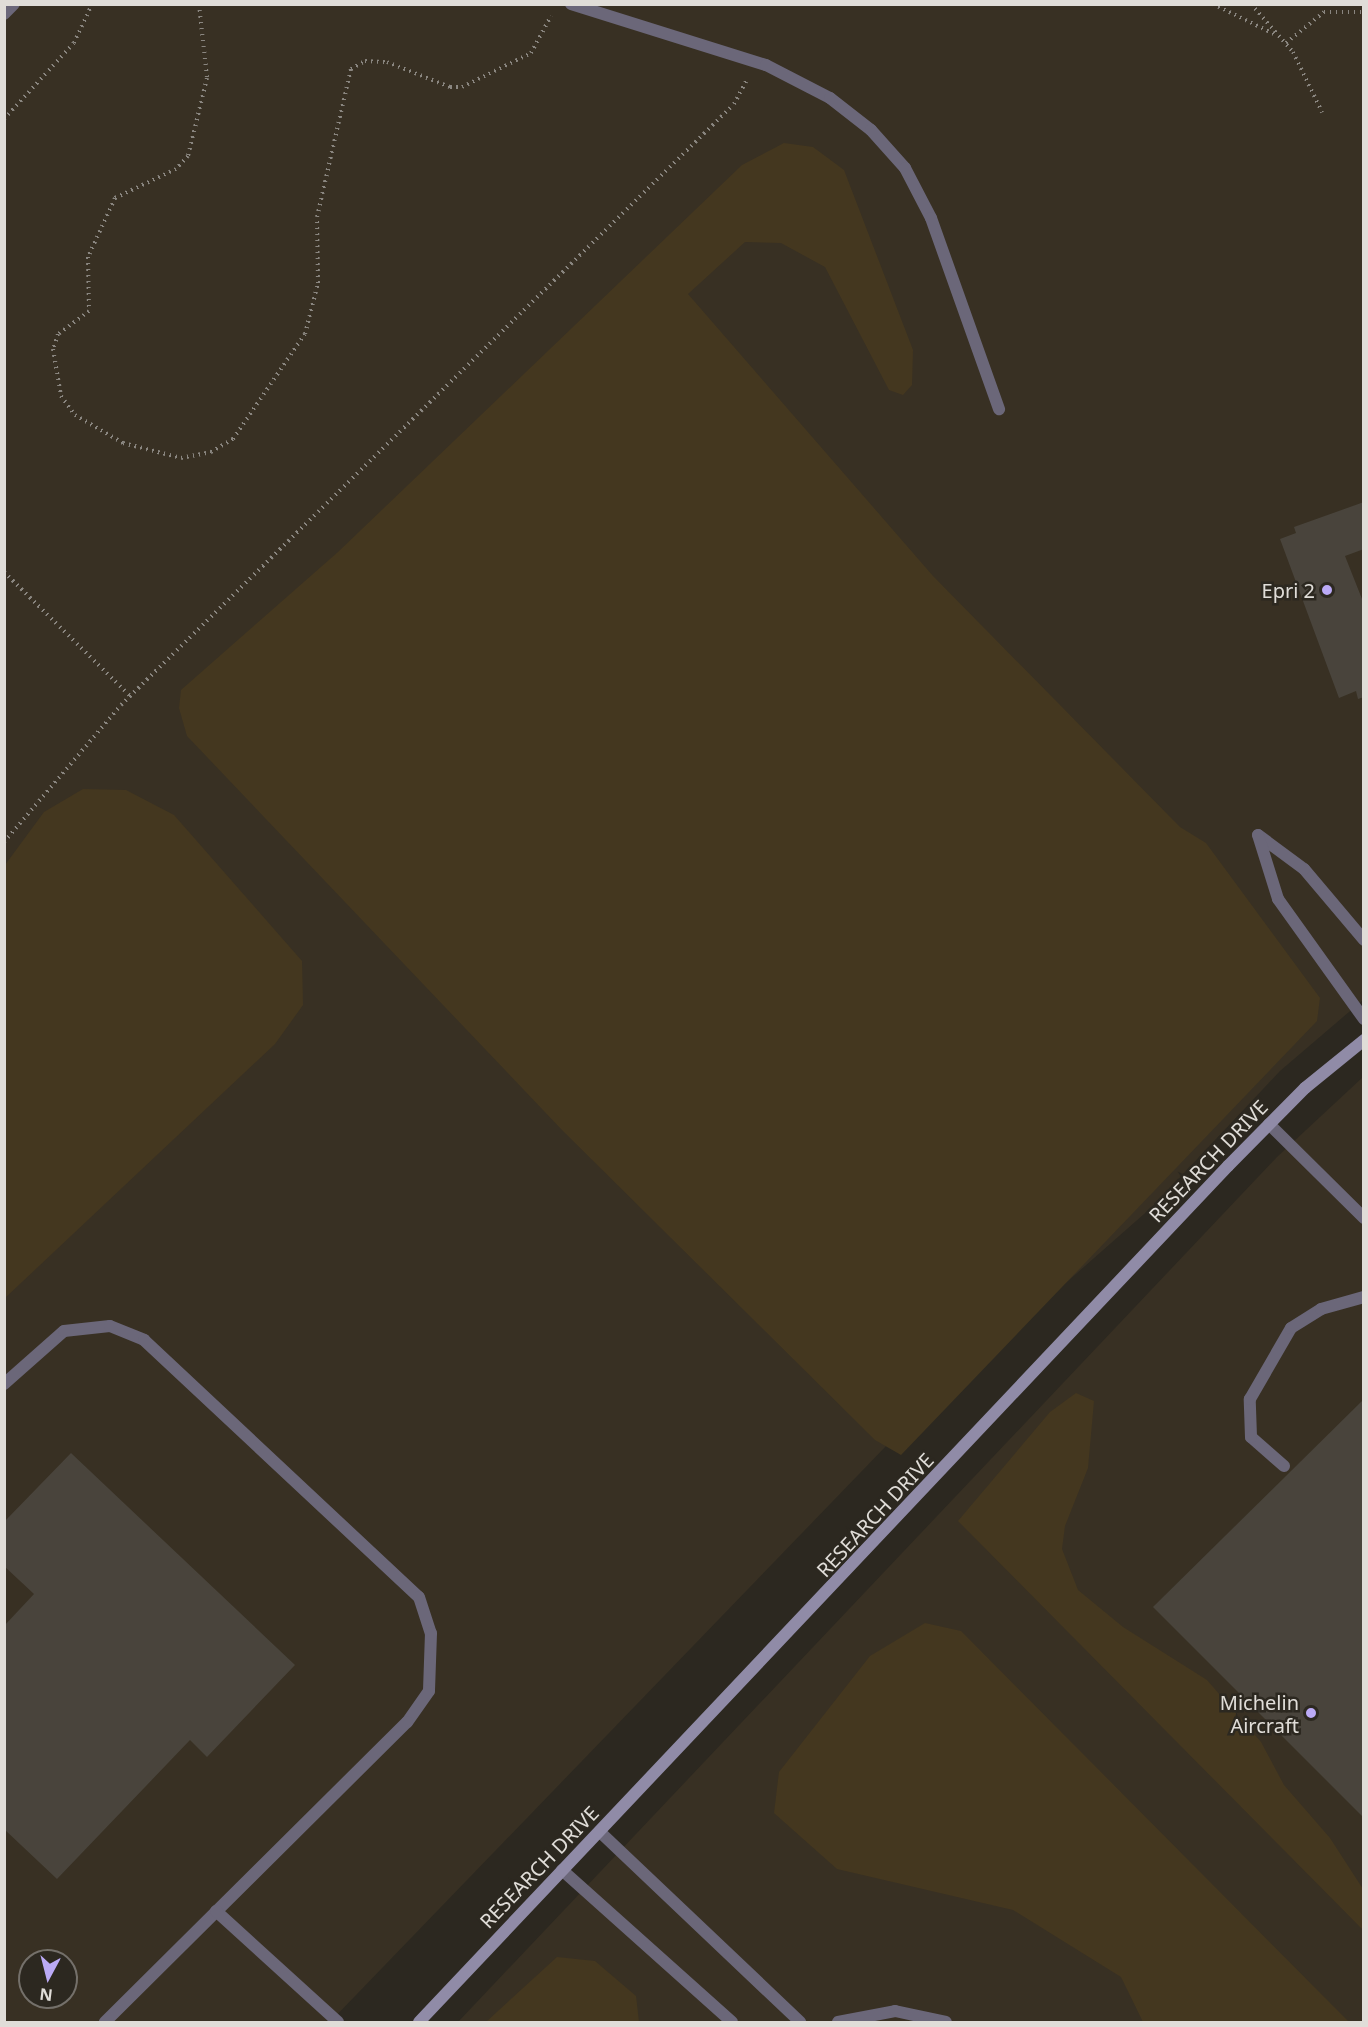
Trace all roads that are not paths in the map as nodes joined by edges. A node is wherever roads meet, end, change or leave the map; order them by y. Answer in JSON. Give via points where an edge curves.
{"nodes":[{"id":1,"x":14,"y":4,"type":"edge"},
{"id":2,"x":571,"y":4,"type":"edge"},
{"id":3,"x":4,"y":14,"type":"edge"},
{"id":4,"x":999,"y":409,"type":"dead end"},
{"id":5,"x":1364,"y":940,"type":"edge"},
{"id":6,"x":1364,"y":1018,"type":"edge"},
{"id":7,"x":1364,"y":1040,"type":"edge"},
{"id":8,"x":1269,"y":1124,"type":"junction"},
{"id":9,"x":1364,"y":1218,"type":"edge"},
{"id":10,"x":1364,"y":1297,"type":"edge"},
{"id":11,"x":4,"y":1384,"type":"edge"},
{"id":12,"x":1284,"y":1466,"type":"dead end"},
{"id":13,"x":600,"y":1832,"type":"junction"},
{"id":14,"x":562,"y":1870,"type":"junction"},
{"id":15,"x":216,"y":1911,"type":"junction"},
{"id":16,"x":105,"y":2022,"type":"edge"},
{"id":17,"x":338,"y":2022,"type":"edge"},
{"id":18,"x":419,"y":2022,"type":"edge"},
{"id":19,"x":732,"y":2022,"type":"edge"},
{"id":20,"x":800,"y":2022,"type":"edge"},
{"id":21,"x":838,"y":2022,"type":"edge"},
{"id":22,"x":946,"y":2022,"type":"edge"}],
"edges":[{"from":1,"to":3,"type":"lane"},
{"from":2,"to":4,"type":"lane","via":[[766,65],[830,98],[871,130],[904,168],[931,218]]},
{"from":5,"to":6,"type":"lane","via":[[1304,869],[1258,835],[1278,899]]},
{"from":7,"to":8,"type":"street","name":"RESEARCH DRIVE"},
{"from":8,"to":9,"type":"lane"},
{"from":8,"to":13,"type":"street","name":"RESEARCH DRIVE"},
{"from":10,"to":12,"type":"lane","via":[[1321,1309],[1291,1328],[1250,1399],[1247,1425],[1251,1437]]},
{"from":11,"to":15,"type":"lane","via":[[64,1331],[110,1326],[144,1340],[402,1581],[428,1613],[432,1664],[429,1691],[418,1707]]},
{"from":13,"to":14,"type":"street","name":"RESEARCH DRIVE"},
{"from":13,"to":20,"type":"lane"},
{"from":14,"to":18,"type":"street","name":"RESEARCH DRIVE"},
{"from":14,"to":19,"type":"lane"},
{"from":15,"to":16,"type":"lane"},
{"from":15,"to":17,"type":"lane"},
{"from":21,"to":22,"type":"lane","via":[[895,2012]]}]}
